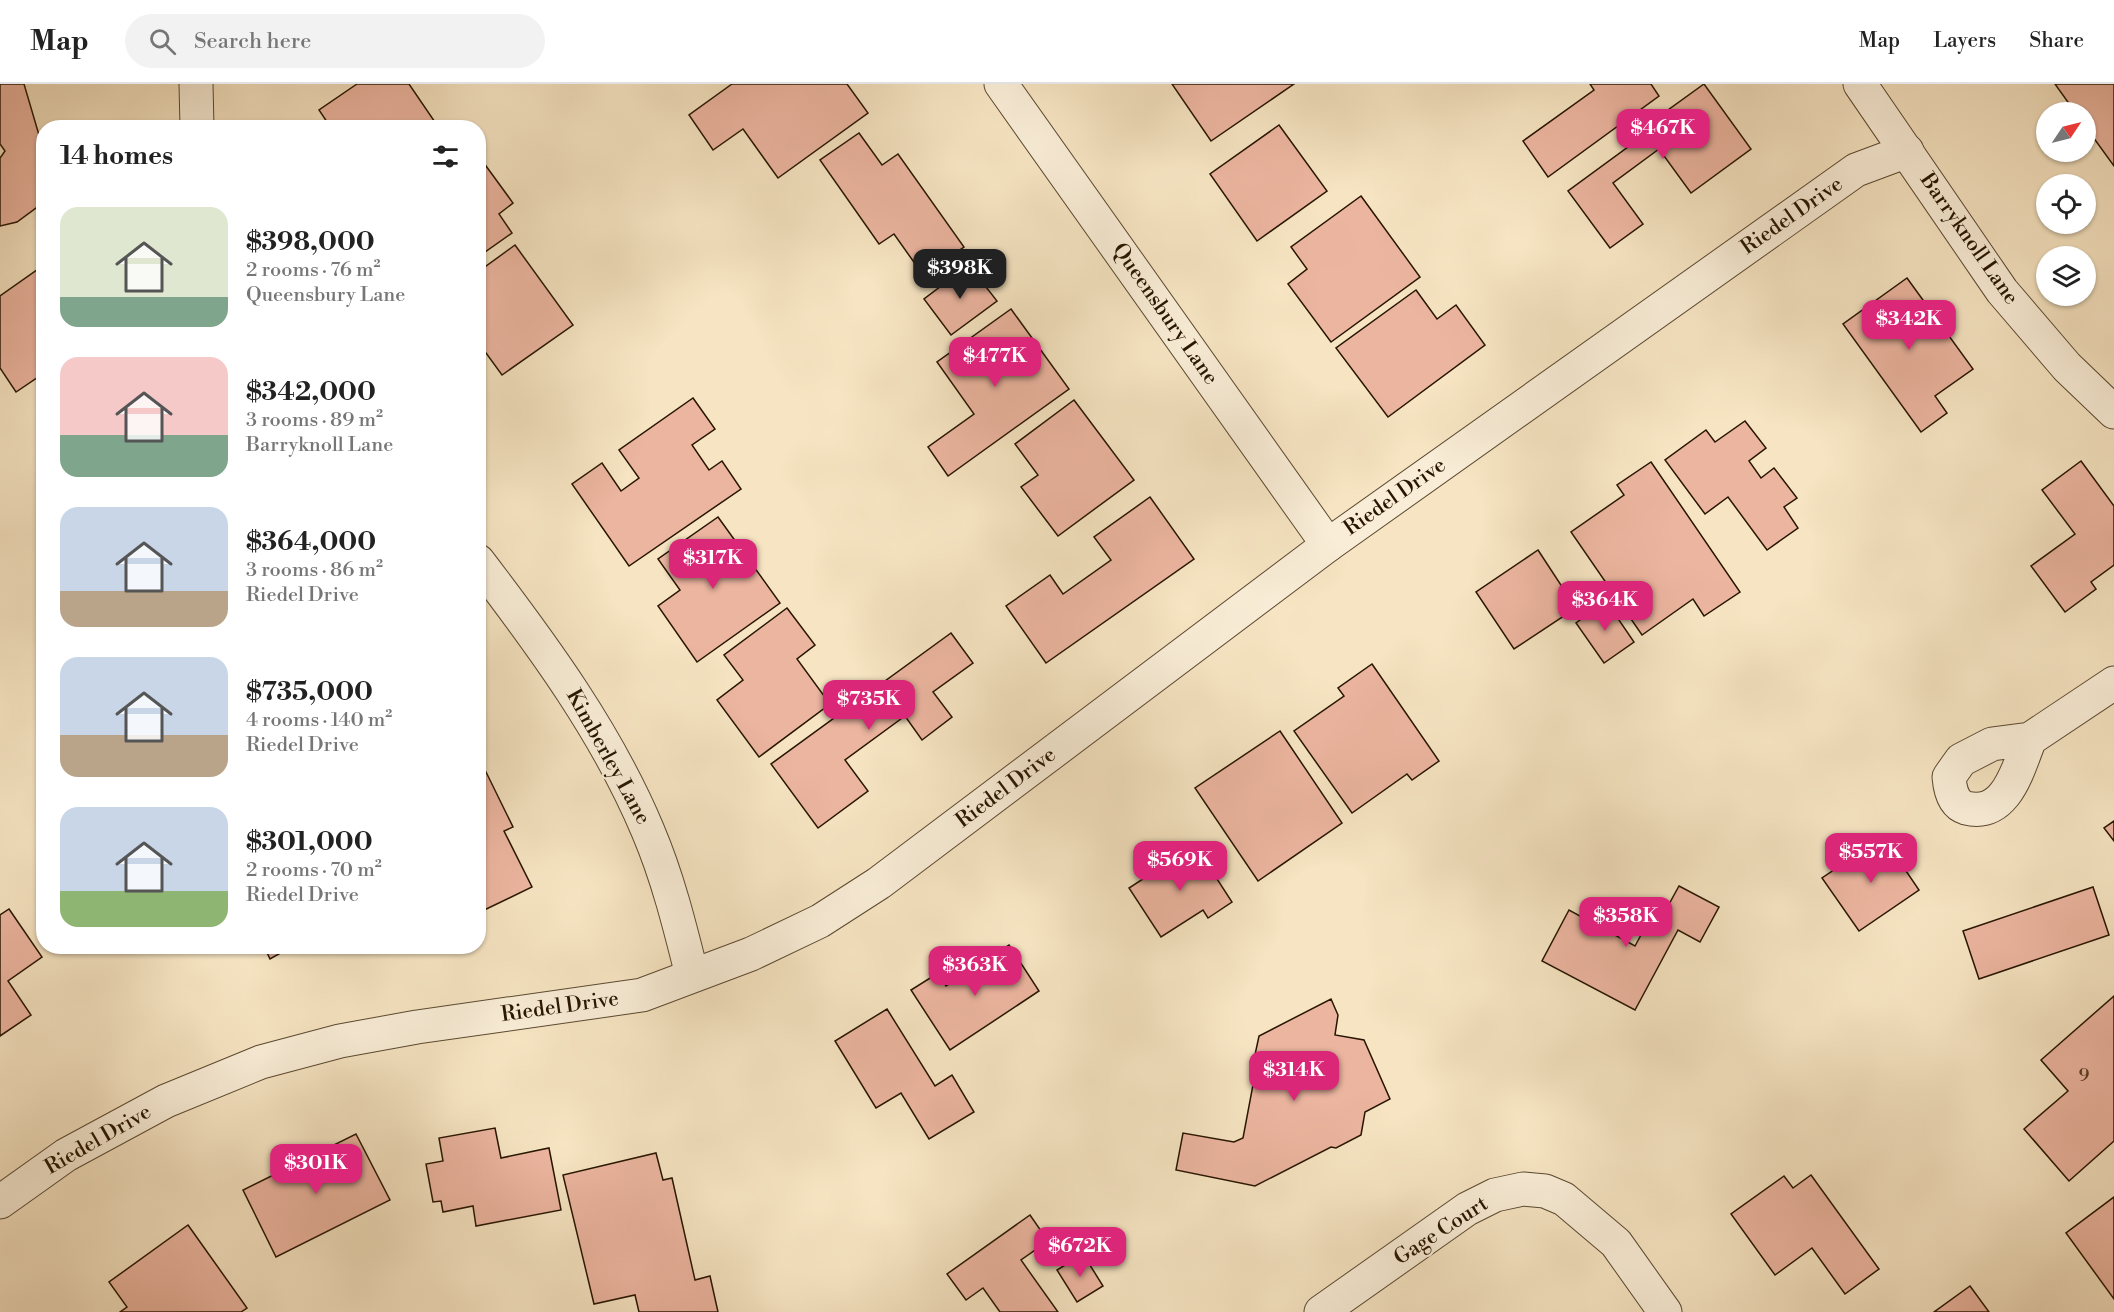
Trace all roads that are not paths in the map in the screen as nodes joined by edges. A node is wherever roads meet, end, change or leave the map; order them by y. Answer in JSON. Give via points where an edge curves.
{"nodes":[{"id":1,"x":196,"y":84,"type":"edge"},
{"id":2,"x":1001,"y":84,"type":"edge"},
{"id":3,"x":1860,"y":84,"type":"edge"},
{"id":4,"x":197,"y":120,"type":"edge"},
{"id":5,"x":1908,"y":151,"type":"junction"},
{"id":6,"x":2114,"y":412,"type":"edge"},
{"id":7,"x":1328,"y":545,"type":"junction"},
{"id":8,"x":486,"y":572,"type":"edge"},
{"id":9,"x":2114,"y":683,"type":"edge"},
{"id":10,"x":2030,"y":739,"type":"dead end"},
{"id":11,"x":692,"y":975,"type":"junction"},
{"id":12,"x":0,"y":1202,"type":"edge"},
{"id":13,"x":1321,"y":1312,"type":"edge"},
{"id":14,"x":1665,"y":1312,"type":"edge"}],
"edges":[{"from":1,"to":4,"type":"street"},
{"from":2,"to":7,"type":"street","name":"Queensbury Lane"},
{"from":3,"to":5,"type":"street","name":"Barryknoll Lane"},
{"from":5,"to":6,"type":"street","name":"Barryknoll Lane","via":[[2002,291],[2067,367]]},
{"from":5,"to":7,"type":"street","name":"Riedel Drive","via":[[1856,170]]},
{"from":7,"to":11,"type":"street","name":"Riedel Drive","via":[[879,884],[819,921],[751,954]]},
{"from":8,"to":11,"type":"street","name":"Kimberley Lane","via":[[576,696],[618,766],[672,896]]},
{"from":9,"to":10,"type":"street"},
{"from":11,"to":12,"type":"street","name":"Riedel Drive","via":[[642,995],[417,1027],[340,1041],[261,1062],[166,1101],[66,1155]]},
{"from":13,"to":14,"type":"street","name":"Gage Court","via":[[1467,1209],[1523,1189],[1545,1191],[1564,1200],[1616,1243]]}]}
